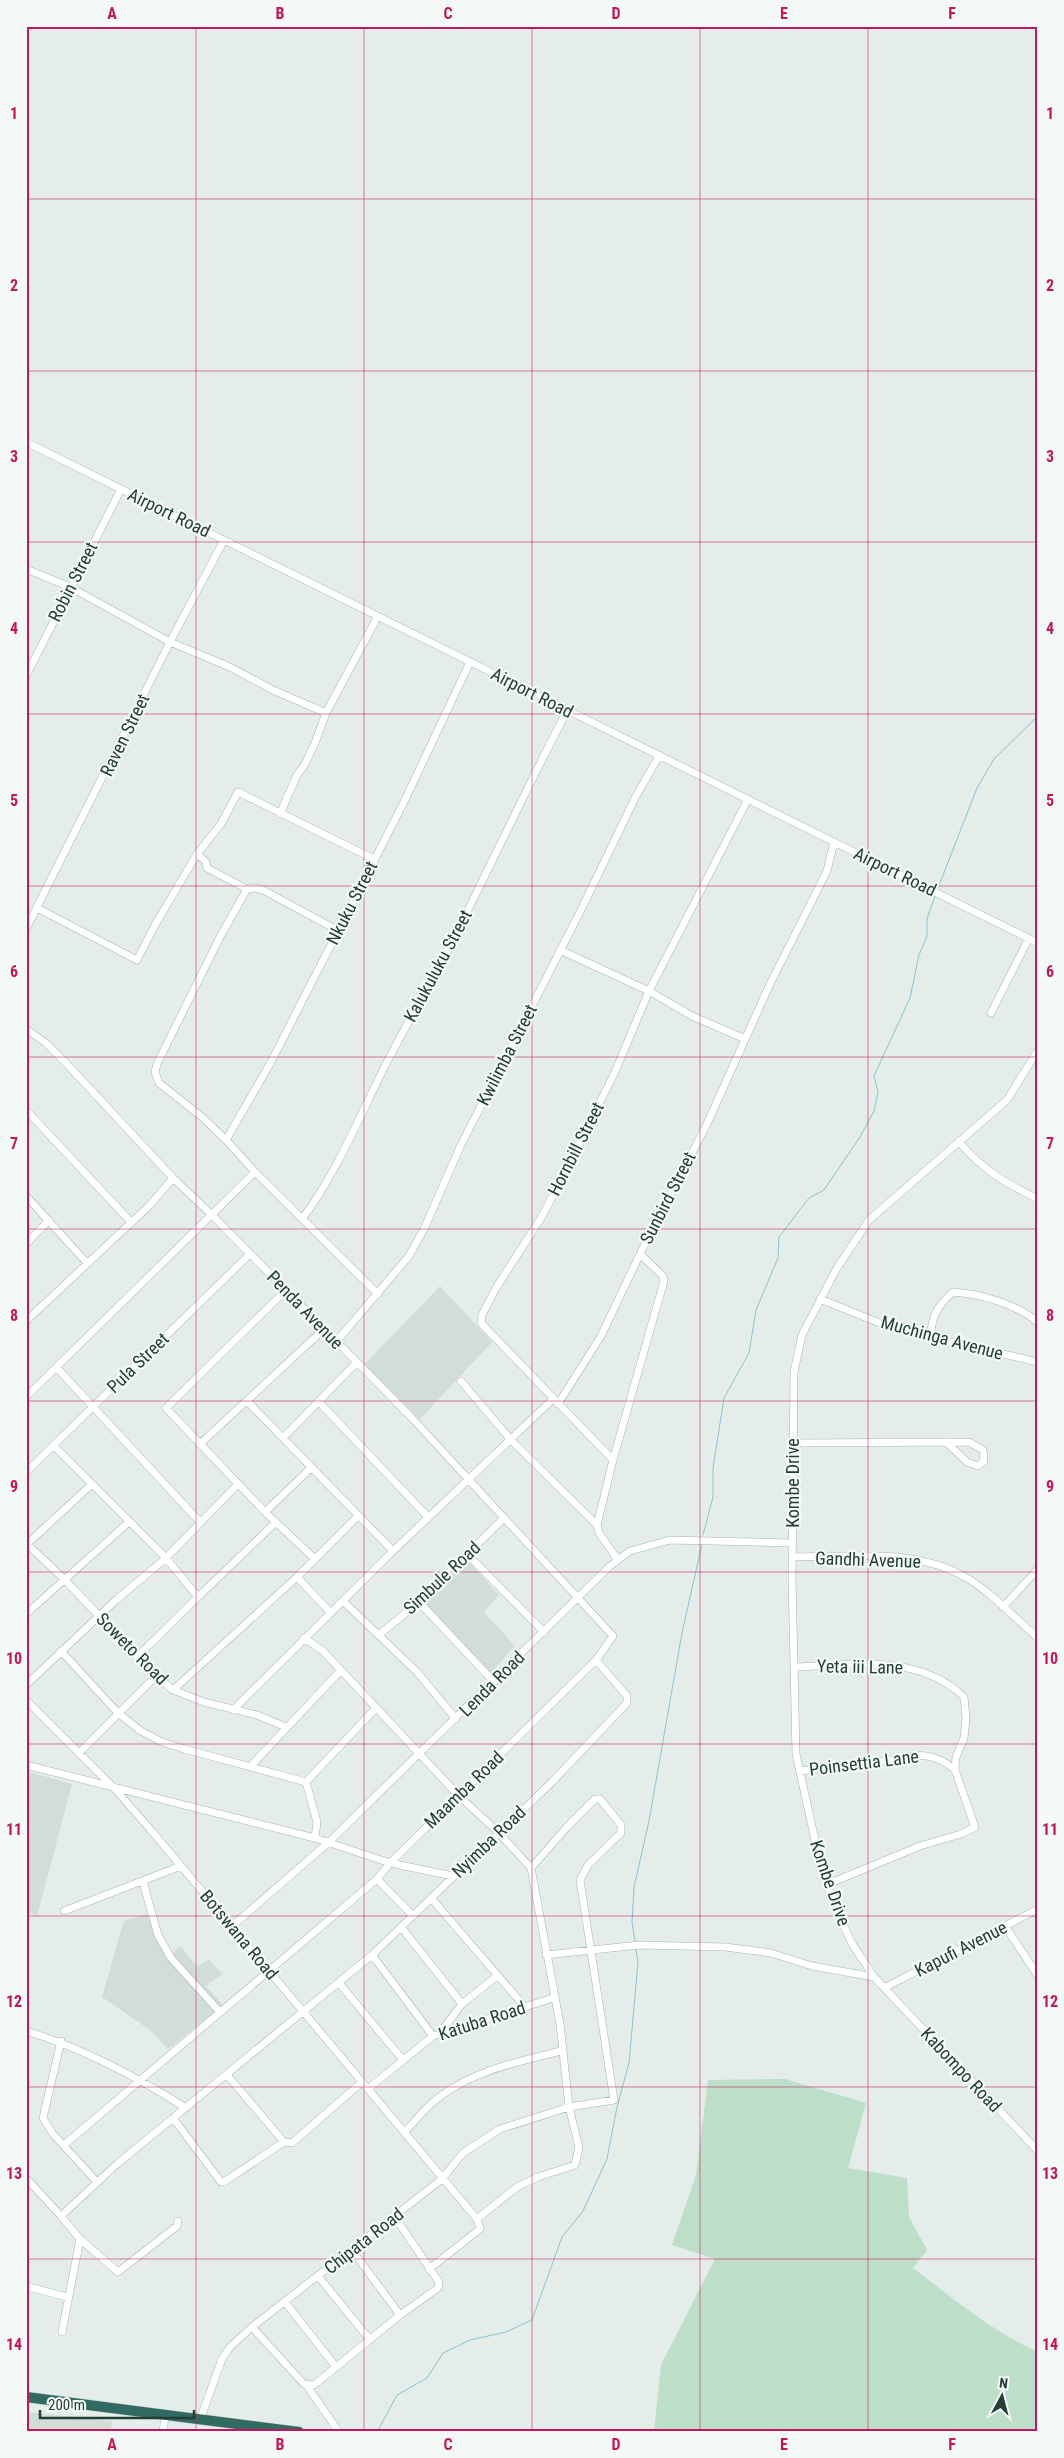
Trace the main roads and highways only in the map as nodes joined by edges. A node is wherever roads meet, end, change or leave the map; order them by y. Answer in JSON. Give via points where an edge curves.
{"nodes":[{"id":1,"x":26,"y":2397,"type":"edge"},
{"id":2,"x":299,"y":2432,"type":"edge"}],
"edges":[{"from":1,"to":2,"type":"highway"}]}
